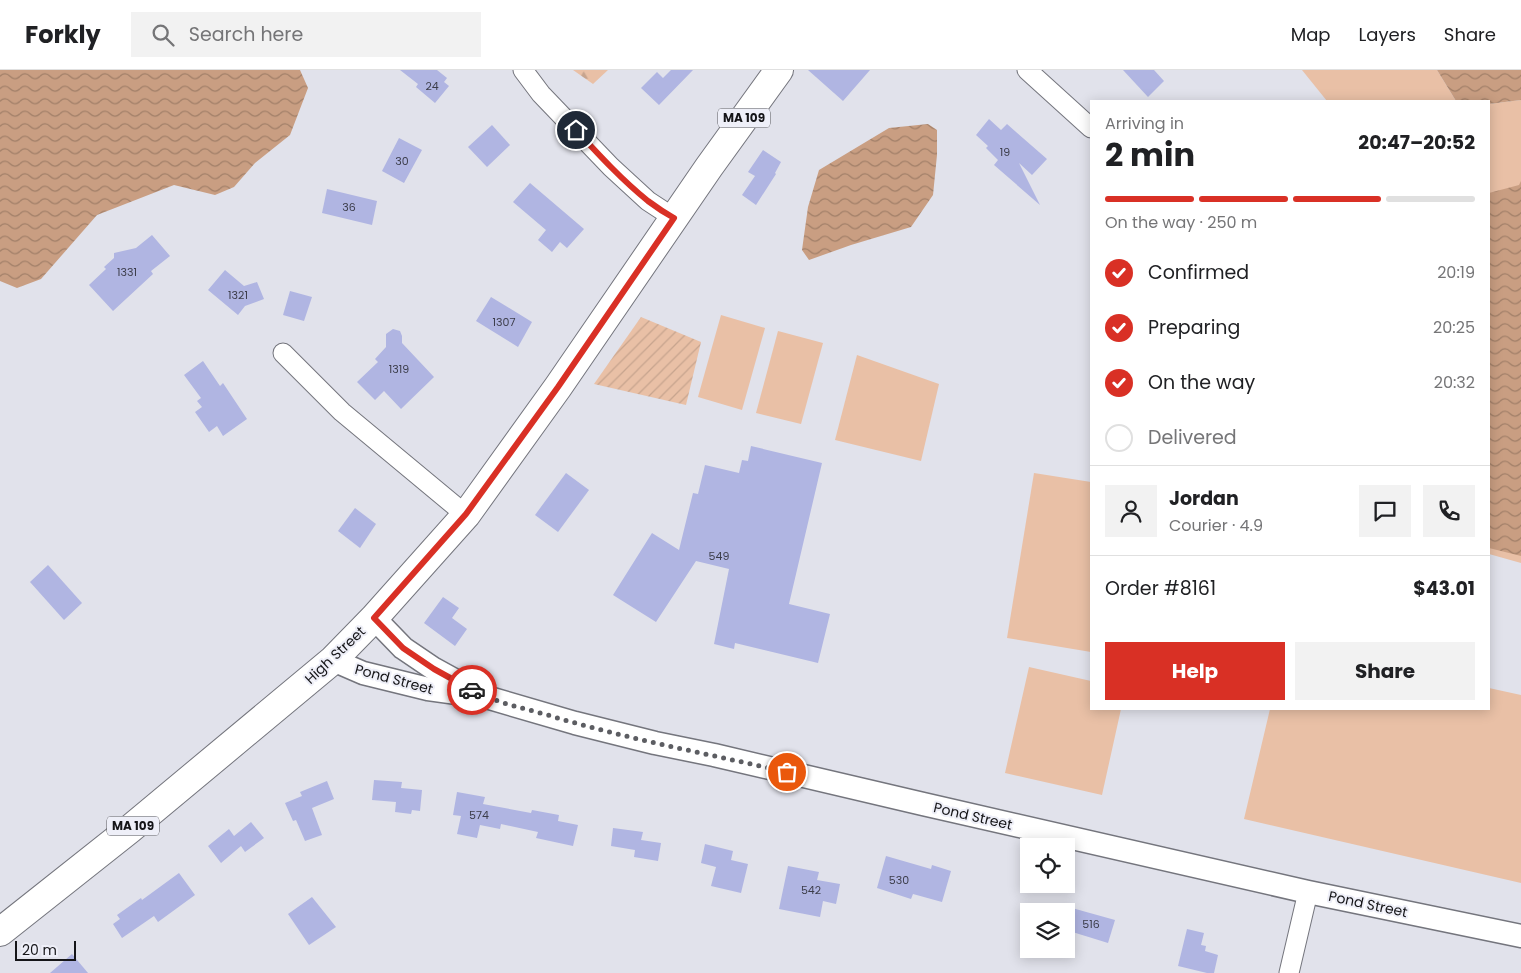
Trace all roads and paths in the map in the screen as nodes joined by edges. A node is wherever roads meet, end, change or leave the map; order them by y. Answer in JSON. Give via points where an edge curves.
{"nodes":[{"id":1,"x":523,"y":70,"type":"edge"},
{"id":2,"x":779,"y":70,"type":"edge"},
{"id":3,"x":1027,"y":70,"type":"edge"},
{"id":4,"x":1090,"y":127,"type":"edge"},
{"id":5,"x":674,"y":218,"type":"junction"},
{"id":6,"x":283,"y":353,"type":"dead end"},
{"id":7,"x":466,"y":514,"type":"junction"},
{"id":8,"x":374,"y":618,"type":"junction"},
{"id":9,"x":333,"y":660,"type":"junction"},
{"id":10,"x":486,"y":697,"type":"junction"},
{"id":11,"x":1308,"y":892,"type":"junction"},
{"id":12,"x":0,"y":932,"type":"edge"},
{"id":13,"x":1521,"y":936,"type":"edge"},
{"id":14,"x":1289,"y":973,"type":"edge"}],
"edges":[{"from":1,"to":5,"type":"street","via":[[541,94],[611,167],[648,201]]},
{"from":2,"to":5,"type":"main road","name":"High Street","number":"MA 109"},
{"from":3,"to":4,"type":"street"},
{"from":5,"to":7,"type":"main road","name":"High Street","number":"MA 109"},
{"from":6,"to":7,"type":"street","via":[[342,412]]},
{"from":7,"to":8,"type":"main road","name":"High Street","number":"MA 109"},
{"from":8,"to":9,"type":"main road","name":"High Street","number":"MA 109"},
{"from":8,"to":10,"type":"street","name":"Pond Street","via":[[403,648]]},
{"from":9,"to":10,"type":"street","name":"Pond Street","via":[[363,673],[412,686]]},
{"from":9,"to":12,"type":"main road","name":"High Street","number":"MA 109"},
{"from":10,"to":11,"type":"street","name":"Pond Street","via":[[655,743]]},
{"from":11,"to":13,"type":"street","name":"Pond Street"},
{"from":11,"to":14,"type":"street"}]}
